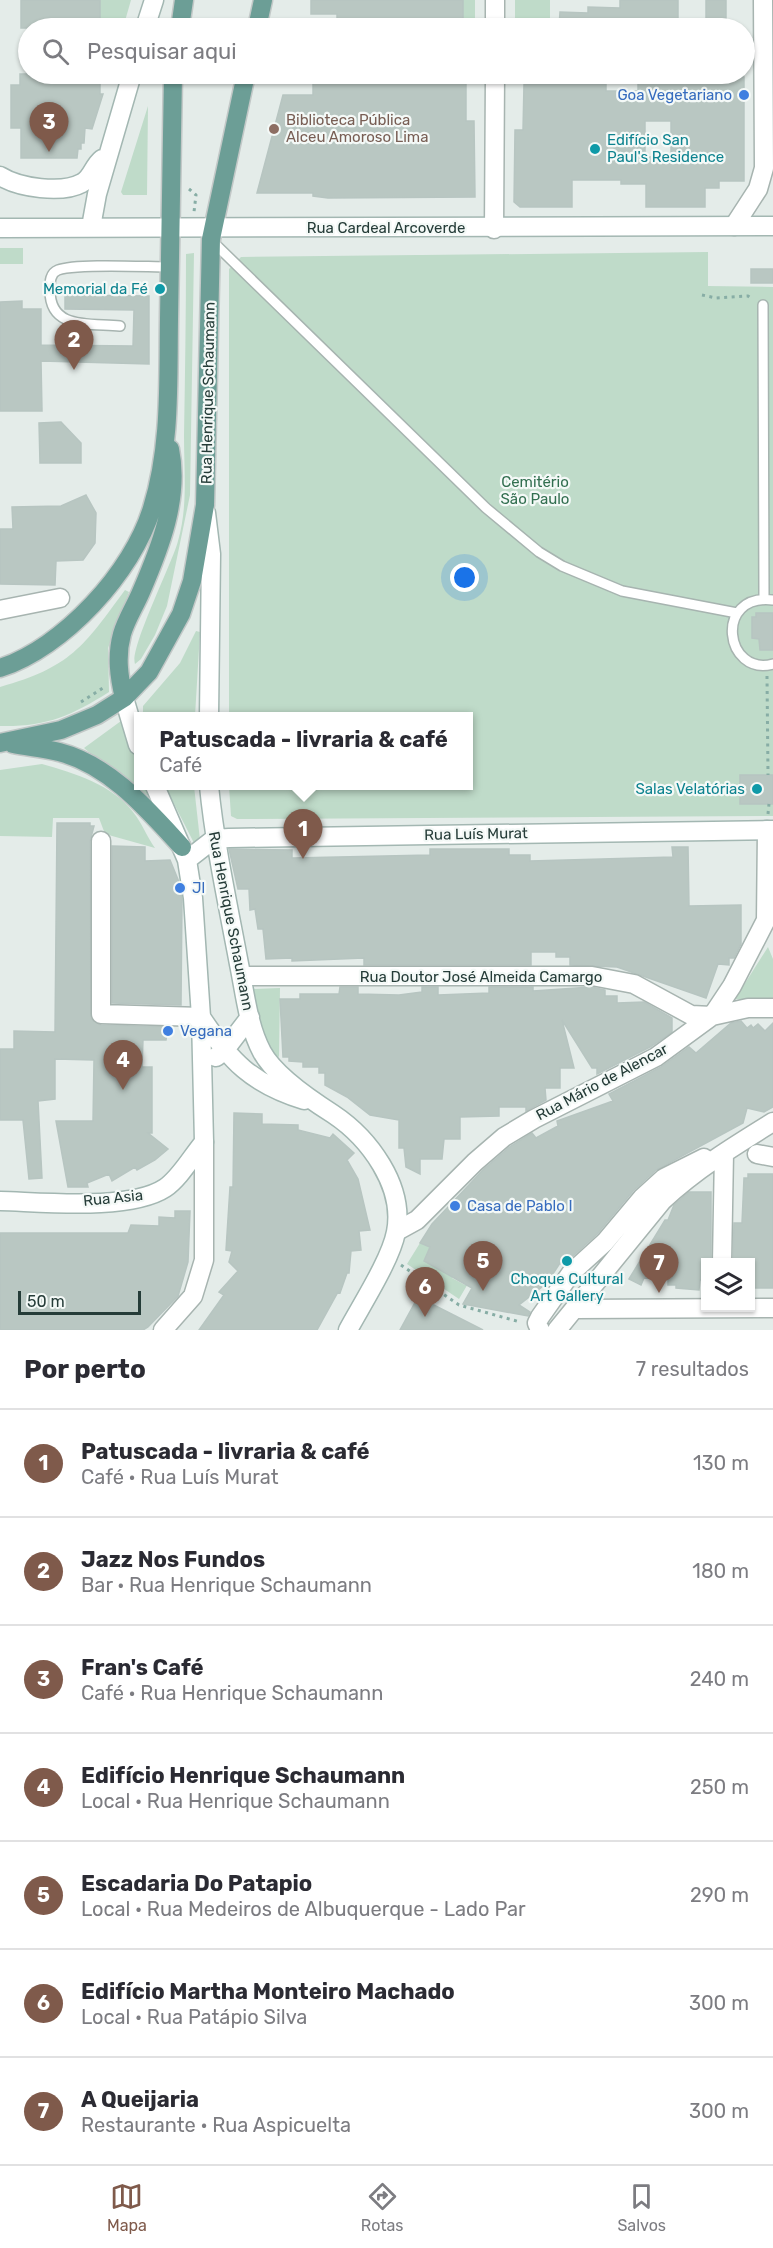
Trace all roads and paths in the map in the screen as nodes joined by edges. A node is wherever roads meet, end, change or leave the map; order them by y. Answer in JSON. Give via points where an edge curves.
{"nodes":[{"id":1,"x":154,"y":0,"type":"edge"},
{"id":2,"x":184,"y":0,"type":"edge"},
{"id":3,"x":263,"y":0,"type":"edge"},
{"id":4,"x":495,"y":0,"type":"edge"},
{"id":5,"x":763,"y":0,"type":"edge"},
{"id":6,"x":148,"y":18,"type":"edge"},
{"id":7,"x":181,"y":18,"type":"edge"},
{"id":8,"x":259,"y":18,"type":"edge"},
{"id":9,"x":495,"y":18,"type":"edge"},
{"id":10,"x":129,"y":84,"type":"edge"},
{"id":11,"x":173,"y":84,"type":"edge"},
{"id":12,"x":244,"y":84,"type":"edge"},
{"id":13,"x":495,"y":84,"type":"edge"},
{"id":14,"x":768,"y":130,"type":"edge"},
{"id":15,"x":109,"y":154,"type":"junction"},
{"id":16,"x":0,"y":176,"type":"edge"},
{"id":17,"x":187,"y":183,"type":"dead end"},
{"id":18,"x":734,"y":226,"type":"junction"},
{"id":19,"x":773,"y":226,"type":"edge"},
{"id":20,"x":91,"y":227,"type":"junction"},
{"id":21,"x":171,"y":227,"type":"junction"},
{"id":22,"x":192,"y":227,"type":"junction"},
{"id":23,"x":0,"y":228,"type":"edge"},
{"id":24,"x":494,"y":229,"type":"junction"},
{"id":25,"x":212,"y":233,"type":"junction"},
{"id":26,"x":170,"y":267,"type":"junction"},
{"id":27,"x":702,"y":295,"type":"dead end"},
{"id":28,"x":764,"y":305,"type":"joint"},
{"id":29,"x":120,"y":326,"type":"dead end"},
{"id":30,"x":167,"y":432,"type":"junction"},
{"id":31,"x":205,"y":505,"type":"junction"},
{"id":32,"x":60,"y":598,"type":"dead end"},
{"id":33,"x":768,"y":599,"type":"edge"},
{"id":34,"x":0,"y":610,"type":"edge"},
{"id":35,"x":737,"y":613,"type":"junction"},
{"id":36,"x":770,"y":665,"type":"edge"},
{"id":37,"x":0,"y":668,"type":"edge"},
{"id":38,"x":118,"y":675,"type":"junction"},
{"id":39,"x":124,"y":698,"type":"junction"},
{"id":40,"x":77,"y":704,"type":"dead end"},
{"id":41,"x":209,"y":712,"type":"edge"},
{"id":42,"x":134,"y":732,"type":"edge"},
{"id":43,"x":3,"y":743,"type":"edge"},
{"id":44,"x":768,"y":775,"type":"dead end"},
{"id":45,"x":157,"y":790,"type":"edge"},
{"id":46,"x":209,"y":790,"type":"edge"},
{"id":47,"x":770,"y":830,"type":"edge"},
{"id":48,"x":214,"y":839,"type":"junction"},
{"id":49,"x":101,"y":841,"type":"dead end"},
{"id":50,"x":184,"y":853,"type":"junction"},
{"id":51,"x":766,"y":920,"type":"junction"},
{"id":52,"x":773,"y":940,"type":"edge"},
{"id":53,"x":242,"y":976,"type":"junction"},
{"id":54,"x":773,"y":1008,"type":"edge"},
{"id":55,"x":712,"y":1016,"type":"junction"},
{"id":56,"x":201,"y":1017,"type":"junction"},
{"id":57,"x":250,"y":1017,"type":"junction"},
{"id":58,"x":693,"y":1022,"type":"junction"},
{"id":59,"x":224,"y":1051,"type":"junction"},
{"id":60,"x":203,"y":1076,"type":"junction"},
{"id":61,"x":315,"y":1103,"type":"junction"},
{"id":62,"x":773,"y":1122,"type":"edge"},
{"id":63,"x":204,"y":1142,"type":"junction"},
{"id":64,"x":722,"y":1154,"type":"junction"},
{"id":65,"x":0,"y":1201,"type":"edge"},
{"id":66,"x":397,"y":1231,"type":"junction"},
{"id":67,"x":387,"y":1256,"type":"junction"},
{"id":68,"x":722,"y":1258,"type":"edge"},
{"id":69,"x":701,"y":1308,"type":"edge"},
{"id":70,"x":755,"y":1308,"type":"edge"},
{"id":71,"x":773,"y":1308,"type":"edge"},
{"id":72,"x":575,"y":1309,"type":"junction"},
{"id":73,"x":539,"y":1328,"type":"edge"},
{"id":74,"x":163,"y":1330,"type":"edge"},
{"id":75,"x":348,"y":1330,"type":"edge"},
{"id":76,"x":557,"y":1330,"type":"edge"}],
"edges":[{"from":1,"to":6,"type":"street"},
{"from":2,"to":7,"type":"main road"},
{"from":3,"to":8,"type":"main road"},
{"from":4,"to":9,"type":"street"},
{"from":5,"to":14,"type":"street"},
{"from":10,"to":15,"type":"street"},
{"from":11,"to":21,"type":"main road"},
{"from":12,"to":25,"type":"main road","name":"Rua Henrique Schaumann"},
{"from":13,"to":24,"type":"street"},
{"from":14,"to":18,"type":"street","via":[[762,178]]},
{"from":15,"to":16,"type":"street","via":[[81,184],[34,188],[15,185]]},
{"from":15,"to":20,"type":"street"},
{"from":17,"to":22,"type":"path","via":[[196,195]]},
{"from":18,"to":19,"type":"street","name":"Rua Cardeal Arcoverde"},
{"from":18,"to":24,"type":"street","name":"Rua Cardeal Arcoverde"},
{"from":20,"to":21,"type":"street","name":"Rua Cardeal Arcoverde"},
{"from":20,"to":23,"type":"street","name":"Rua Cardeal Arcoverde"},
{"from":21,"to":22,"type":"street","name":"Rua Cardeal Arcoverde"},
{"from":21,"to":26,"type":"main road"},
{"from":22,"to":25,"type":"street","name":"Rua Cardeal Arcoverde"},
{"from":24,"to":25,"type":"street","name":"Rua Cardeal Arcoverde"},
{"from":25,"to":31,"type":"main road","name":"Rua Henrique Schaumann"},
{"from":25,"to":35,"type":"lane","via":[[486,508],[539,552],[622,591]]},
{"from":26,"to":29,"type":"lane","via":[[81,268],[52,274],[50,305],[56,314],[64,320]]},
{"from":26,"to":30,"type":"main road"},
{"from":27,"to":28,"type":"path","via":[[748,296]]},
{"from":28,"to":33,"type":"lane"},
{"from":30,"to":37,"type":"main road","via":[[152,509],[111,582],[75,623],[46,645]]},
{"from":30,"to":38,"type":"main road","via":[[172,470],[167,523],[122,634]]},
{"from":31,"to":39,"type":"main road","via":[[192,581],[181,614],[149,672]]},
{"from":31,"to":41,"type":"street","name":"Rua Henrique Schaumann","via":[[211,554]]},
{"from":32,"to":34,"type":"street"},
{"from":33,"to":35,"type":"lane","via":[[754,601]]},
{"from":35,"to":36,"type":"lane","via":[[732,624],[736,648],[754,664]]},
{"from":36,"to":44,"type":"path"},
{"from":38,"to":39,"type":"main road"},
{"from":38,"to":40,"type":"path"},
{"from":39,"to":42,"type":"street"},
{"from":39,"to":43,"type":"main road","via":[[61,730]]},
{"from":43,"to":50,"type":"main road","via":[[60,752],[90,765],[117,782]]},
{"from":45,"to":50,"type":"street"},
{"from":46,"to":48,"type":"street","name":"Rua Henrique Schaumann"},
{"from":47,"to":48,"type":"street","name":"Rua Luís Murat"},
{"from":47,"to":51,"type":"street"},
{"from":48,"to":50,"type":"street"},
{"from":48,"to":53,"type":"street","name":"Rua Henrique Schaumann"},
{"from":49,"to":56,"type":"street","via":[[101,1014]]},
{"from":50,"to":56,"type":"street","via":[[193,898]]},
{"from":51,"to":52,"type":"street"},
{"from":51,"to":55,"type":"street"},
{"from":53,"to":57,"type":"street","name":"Rua Henrique Schaumann"},
{"from":53,"to":58,"type":"street","name":"Rua Doutor José Almeida Camargo","via":[[591,976],[634,984]]},
{"from":54,"to":55,"type":"street","name":"Rua Doutor José Almeida Camargo","via":[[748,1008]]},
{"from":55,"to":58,"type":"street","name":"Rua Doutor José Almeida Camargo"},
{"from":56,"to":59,"type":"street"},
{"from":56,"to":60,"type":"street"},
{"from":57,"to":59,"type":"street","name":"Rua Henrique Schaumann"},
{"from":57,"to":61,"type":"street","via":[[266,1059]]},
{"from":58,"to":66,"type":"street","name":"Rua Mário de Alencar","via":[[656,1057],[504,1137],[417,1220]]},
{"from":59,"to":60,"type":"street","name":"Rua Henrique Schaumann","via":[[213,1059]]},
{"from":59,"to":61,"type":"street","via":[[258,1079]]},
{"from":60,"to":63,"type":"street"},
{"from":61,"to":66,"type":"street","via":[[359,1133],[376,1156],[394,1199]]},
{"from":62,"to":64,"type":"street"},
{"from":63,"to":65,"type":"street","name":"Rua Asia","via":[[166,1187],[147,1196],[112,1202]]},
{"from":63,"to":74,"type":"street","via":[[204,1260],[193,1296]]},
{"from":64,"to":68,"type":"street"},
{"from":64,"to":72,"type":"street","via":[[662,1201]]},
{"from":64,"to":73,"type":"street","via":[[699,1159],[678,1170],[642,1198],[572,1273],[540,1317]]},
{"from":66,"to":67,"type":"street"},
{"from":67,"to":73,"type":"path","via":[[459,1305]]},
{"from":67,"to":75,"type":"street"},
{"from":69,"to":72,"type":"street"},
{"from":70,"to":71,"type":"street"},
{"from":72,"to":76,"type":"street"}]}
